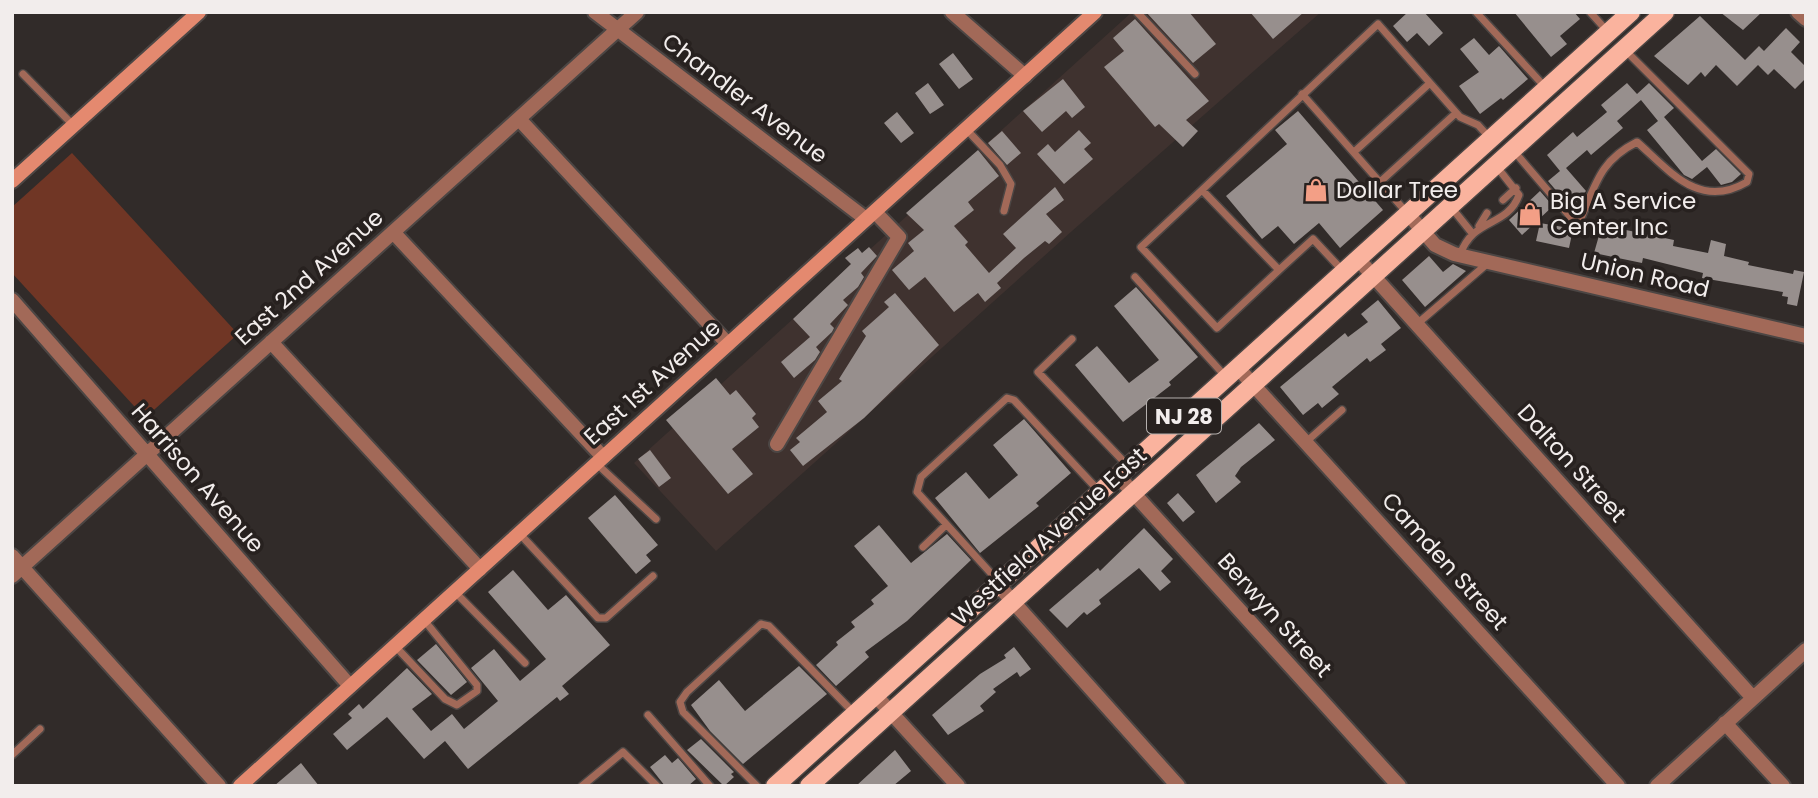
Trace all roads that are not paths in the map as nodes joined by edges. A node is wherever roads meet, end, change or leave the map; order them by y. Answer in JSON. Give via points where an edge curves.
{"nodes":[{"id":1,"x":199,"y":12,"type":"edge"},
{"id":2,"x":596,"y":12,"type":"edge"},
{"id":3,"x":637,"y":12,"type":"edge"},
{"id":4,"x":952,"y":12,"type":"edge"},
{"id":5,"x":1096,"y":12,"type":"edge"},
{"id":6,"x":1137,"y":12,"type":"edge"},
{"id":7,"x":1476,"y":12,"type":"edge"},
{"id":8,"x":1590,"y":12,"type":"edge"},
{"id":9,"x":1631,"y":12,"type":"edge"},
{"id":10,"x":1798,"y":12,"type":"edge"},
{"id":11,"x":1655,"y":16,"type":"edge"},
{"id":12,"x":1806,"y":19,"type":"edge"},
{"id":13,"x":618,"y":30,"type":"junction"},
{"id":14,"x":1609,"y":32,"type":"junction"},
{"id":15,"x":1624,"y":49,"type":"junction"},
{"id":16,"x":23,"y":74,"type":"dead end"},
{"id":17,"x":1195,"y":74,"type":"dead end"},
{"id":18,"x":1025,"y":76,"type":"junction"},
{"id":19,"x":1430,"y":83,"type":"junction"},
{"id":20,"x":1546,"y":89,"type":"junction"},
{"id":21,"x":1302,"y":94,"type":"junction"},
{"id":22,"x":1456,"y":113,"type":"junction"},
{"id":23,"x":519,"y":119,"type":"junction"},
{"id":24,"x":74,"y":126,"type":"junction"},
{"id":25,"x":966,"y":129,"type":"junction"},
{"id":26,"x":1490,"y":139,"type":"junction"},
{"id":27,"x":1513,"y":150,"type":"junction"},
{"id":28,"x":1354,"y":152,"type":"junction"},
{"id":29,"x":1496,"y":166,"type":"junction"},
{"id":30,"x":12,"y":181,"type":"edge"},
{"id":31,"x":1380,"y":182,"type":"junction"},
{"id":32,"x":1516,"y":188,"type":"junction"},
{"id":33,"x":1202,"y":190,"type":"junction"},
{"id":34,"x":1503,"y":200,"type":"dead end"},
{"id":35,"x":1451,"y":207,"type":"junction"},
{"id":36,"x":1004,"y":211,"type":"dead end"},
{"id":37,"x":1487,"y":213,"type":"dead end"},
{"id":38,"x":1408,"y":214,"type":"junction"},
{"id":39,"x":870,"y":216,"type":"junction"},
{"id":40,"x":1479,"y":227,"type":"junction"},
{"id":41,"x":1423,"y":231,"type":"junction"},
{"id":42,"x":393,"y":232,"type":"junction"},
{"id":43,"x":1472,"y":233,"type":"junction"},
{"id":44,"x":1460,"y":255,"type":"junction"},
{"id":45,"x":1358,"y":259,"type":"junction"},
{"id":46,"x":1489,"y":262,"type":"junction"},
{"id":47,"x":1279,"y":270,"type":"junction"},
{"id":48,"x":1344,"y":271,"type":"junction"},
{"id":49,"x":1373,"y":276,"type":"junction"},
{"id":50,"x":1135,"y":277,"type":"dead end"},
{"id":51,"x":12,"y":300,"type":"edge"},
{"id":52,"x":1417,"y":324,"type":"junction"},
{"id":53,"x":1806,"y":336,"type":"edge"},
{"id":54,"x":1072,"y":339,"type":"dead end"},
{"id":55,"x":271,"y":342,"type":"junction"},
{"id":56,"x":728,"y":344,"type":"junction"},
{"id":57,"x":1232,"y":373,"type":"junction"},
{"id":58,"x":1253,"y":385,"type":"junction"},
{"id":59,"x":1342,"y":410,"type":"dead end"},
{"id":60,"x":1306,"y":442,"type":"junction"},
{"id":61,"x":777,"y":444,"type":"dead end"},
{"id":62,"x":147,"y":454,"type":"junction"},
{"id":63,"x":600,"y":460,"type":"junction"},
{"id":64,"x":1123,"y":471,"type":"junction"},
{"id":65,"x":1100,"y":492,"type":"junction"},
{"id":66,"x":1133,"y":493,"type":"junction"},
{"id":67,"x":656,"y":519,"type":"dead end"},
{"id":68,"x":946,"y":525,"type":"junction"},
{"id":69,"x":519,"y":533,"type":"junction"},
{"id":70,"x":923,"y":547,"type":"dead end"},
{"id":71,"x":16,"y":567,"type":"edge"},
{"id":72,"x":480,"y":569,"type":"junction"},
{"id":73,"x":653,"y":576,"type":"dead end"},
{"id":74,"x":999,"y":584,"type":"junction"},
{"id":75,"x":455,"y":592,"type":"junction"},
{"id":76,"x":1013,"y":602,"type":"junction"},
{"id":77,"x":424,"y":620,"type":"junction"},
{"id":78,"x":394,"y":646,"type":"junction"},
{"id":79,"x":1806,"y":650,"type":"edge"},
{"id":80,"x":525,"y":663,"type":"dead end"},
{"id":81,"x":350,"y":686,"type":"junction"},
{"id":82,"x":875,"y":695,"type":"junction"},
{"id":83,"x":1752,"y":698,"type":"junction"},
{"id":84,"x":891,"y":712,"type":"junction"},
{"id":85,"x":855,"y":713,"type":"junction"},
{"id":86,"x":648,"y":715,"type":"dead end"},
{"id":87,"x":1725,"y":723,"type":"junction"},
{"id":88,"x":40,"y":729,"type":"dead end"},
{"id":89,"x":12,"y":755,"type":"edge"},
{"id":90,"x":219,"y":786,"type":"edge"},
{"id":91,"x":240,"y":786,"type":"edge"},
{"id":92,"x":582,"y":786,"type":"edge"},
{"id":93,"x":657,"y":786,"type":"edge"},
{"id":94,"x":710,"y":786,"type":"edge"},
{"id":95,"x":757,"y":786,"type":"edge"},
{"id":96,"x":775,"y":786,"type":"edge"},
{"id":97,"x":809,"y":786,"type":"edge"},
{"id":98,"x":958,"y":786,"type":"edge"},
{"id":99,"x":1178,"y":786,"type":"edge"},
{"id":100,"x":1399,"y":786,"type":"edge"},
{"id":101,"x":1618,"y":786,"type":"edge"},
{"id":102,"x":1657,"y":786,"type":"edge"},
{"id":103,"x":1783,"y":786,"type":"edge"}],
"edges":[{"from":1,"to":24,"type":"street"},
{"from":2,"to":13,"type":"street","name":"Chandler Avenue"},
{"from":3,"to":13,"type":"street","name":"East 2nd Avenue"},
{"from":4,"to":18,"type":"street"},
{"from":5,"to":18,"type":"street","name":"East 1st Avenue"},
{"from":6,"to":17,"type":"lane"},
{"from":7,"to":20,"type":"lane"},
{"from":8,"to":14,"type":"lane"},
{"from":9,"to":14,"type":"main road","name":"Westfield Avenue East","number":"NJ 28"},
{"from":10,"to":12,"type":"street"},
{"from":11,"to":15,"type":"main road","name":"Westfield Avenue East","number":"NJ 28"},
{"from":13,"to":23,"type":"street","name":"East 2nd Avenue"},
{"from":13,"to":39,"type":"street","name":"Chandler Avenue"},
{"from":14,"to":20,"type":"main road","name":"Westfield Avenue East","number":"NJ 28"},
{"from":15,"to":27,"type":"main road","name":"Westfield Avenue East","number":"NJ 28"},
{"from":15,"to":27,"type":"lane","via":[[1726,148],[1749,174],[1747,182],[1725,192],[1684,185],[1637,142],[1618,151],[1602,168],[1581,218],[1573,220]]},
{"from":16,"to":24,"type":"lane"},
{"from":18,"to":25,"type":"street","name":"East 1st Avenue"},
{"from":19,"to":21,"type":"lane","via":[[1378,24]]},
{"from":19,"to":22,"type":"lane"},
{"from":19,"to":28,"type":"lane"},
{"from":20,"to":26,"type":"main road","name":"Westfield Avenue East","number":"NJ 28"},
{"from":21,"to":28,"type":"lane"},
{"from":21,"to":33,"type":"lane"},
{"from":22,"to":26,"type":"lane","via":[[1478,125]]},
{"from":22,"to":31,"type":"lane"},
{"from":23,"to":42,"type":"street","name":"East 2nd Avenue"},
{"from":23,"to":56,"type":"street"},
{"from":24,"to":30,"type":"street"},
{"from":25,"to":36,"type":"lane","via":[[1000,165],[1011,184]]},
{"from":25,"to":39,"type":"street","name":"East 1st Avenue"},
{"from":26,"to":38,"type":"main road","name":"Westfield Avenue East","number":"NJ 28"},
{"from":27,"to":29,"type":"main road","name":"Westfield Avenue East","number":"NJ 28"},
{"from":28,"to":31,"type":"lane"},
{"from":29,"to":32,"type":"lane"},
{"from":29,"to":35,"type":"main road","name":"Westfield Avenue East","number":"NJ 28"},
{"from":31,"to":38,"type":"lane"},
{"from":32,"to":34,"type":"lane"},
{"from":32,"to":40,"type":"lane","via":[[1516,204],[1496,222]]},
{"from":33,"to":47,"type":"lane"},
{"from":33,"to":47,"type":"lane","via":[[1141,247],[1217,328]]},
{"from":35,"to":41,"type":"main road","name":"Westfield Avenue East","number":"NJ 28"},
{"from":35,"to":43,"type":"lane"},
{"from":37,"to":40,"type":"lane"},
{"from":38,"to":41,"type":"street","name":"Union Road"},
{"from":38,"to":45,"type":"main road","name":"Westfield Avenue East","number":"NJ 28"},
{"from":39,"to":56,"type":"street","name":"East 1st Avenue"},
{"from":39,"to":61,"type":"street","name":"Chandler Avenue","via":[[899,237]]},
{"from":40,"to":43,"type":"lane"},
{"from":41,"to":44,"type":"street","name":"Union Road","via":[[1440,249]]},
{"from":41,"to":49,"type":"main road","name":"Westfield Avenue East","number":"NJ 28"},
{"from":42,"to":55,"type":"street","name":"East 2nd Avenue"},
{"from":42,"to":63,"type":"street"},
{"from":43,"to":44,"type":"lane"},
{"from":44,"to":46,"type":"street","name":"Union Road"},
{"from":45,"to":48,"type":"main road","name":"Westfield Avenue East","number":"NJ 28"},
{"from":45,"to":49,"type":"street","name":"Dalton Street"},
{"from":46,"to":52,"type":"lane"},
{"from":46,"to":53,"type":"street","name":"Union Road"},
{"from":47,"to":48,"type":"lane","via":[[1313,239]]},
{"from":48,"to":57,"type":"main road","name":"Westfield Avenue East","number":"NJ 28"},
{"from":49,"to":52,"type":"street","name":"Dalton Street"},
{"from":49,"to":58,"type":"main road","name":"Westfield Avenue East","number":"NJ 28"},
{"from":50,"to":57,"type":"lane"},
{"from":51,"to":62,"type":"street","name":"Harrison Avenue"},
{"from":52,"to":83,"type":"street","name":"Dalton Street"},
{"from":54,"to":64,"type":"lane","via":[[1038,372]]},
{"from":55,"to":62,"type":"street","name":"East 2nd Avenue"},
{"from":55,"to":72,"type":"street"},
{"from":56,"to":63,"type":"street","name":"East 1st Avenue"},
{"from":57,"to":58,"type":"street","name":"Camden Street"},
{"from":57,"to":64,"type":"main road","name":"Westfield Avenue East","number":"NJ 28"},
{"from":58,"to":60,"type":"street","name":"Camden Street"},
{"from":58,"to":66,"type":"main road","name":"Westfield Avenue East","number":"NJ 28"},
{"from":59,"to":60,"type":"lane"},
{"from":60,"to":101,"type":"street","name":"Camden Street"},
{"from":62,"to":71,"type":"street","name":"East 2nd Avenue"},
{"from":62,"to":81,"type":"street","name":"Harrison Avenue"},
{"from":63,"to":67,"type":"lane"},
{"from":63,"to":69,"type":"street","name":"East 1st Avenue"},
{"from":64,"to":65,"type":"main road","name":"Westfield Avenue East","number":"NJ 28"},
{"from":64,"to":66,"type":"street","name":"Berwyn Street"},
{"from":65,"to":68,"type":"lane","via":[[1014,400],[1007,398],[918,481],[916,492]]},
{"from":65,"to":74,"type":"main road","name":"Westfield Avenue East","number":"NJ 28"},
{"from":66,"to":76,"type":"main road","name":"Westfield Avenue East","number":"NJ 28"},
{"from":66,"to":100,"type":"street","name":"Berwyn Street"},
{"from":68,"to":70,"type":"lane"},
{"from":68,"to":74,"type":"lane"},
{"from":69,"to":72,"type":"street","name":"East 1st Avenue"},
{"from":69,"to":73,"type":"lane","via":[[598,618],[606,618]]},
{"from":71,"to":90,"type":"street"},
{"from":72,"to":75,"type":"street","name":"East 1st Avenue"},
{"from":74,"to":76,"type":"street"},
{"from":74,"to":82,"type":"main road","name":"Westfield Avenue East","number":"NJ 28"},
{"from":75,"to":77,"type":"street","name":"East 1st Avenue"},
{"from":75,"to":80,"type":"lane"},
{"from":76,"to":84,"type":"main road","name":"Westfield Avenue East","number":"NJ 28"},
{"from":76,"to":99,"type":"street"},
{"from":77,"to":78,"type":"street","name":"East 1st Avenue"},
{"from":77,"to":78,"type":"lane","via":[[468,672],[478,691],[457,705],[445,699]]},
{"from":78,"to":81,"type":"street","name":"East 1st Avenue"},
{"from":79,"to":83,"type":"street"},
{"from":81,"to":91,"type":"street","name":"East 1st Avenue"},
{"from":82,"to":84,"type":"street"},
{"from":82,"to":85,"type":"main road","name":"Westfield Avenue East","number":"NJ 28"},
{"from":83,"to":87,"type":"street"},
{"from":84,"to":97,"type":"main road","name":"Westfield Avenue East","number":"NJ 28"},
{"from":84,"to":98,"type":"street"},
{"from":85,"to":95,"type":"lane","via":[[769,625],[761,624],[680,702],[683,712]]},
{"from":85,"to":96,"type":"main road","name":"Westfield Avenue East","number":"NJ 28"},
{"from":86,"to":94,"type":"lane"},
{"from":87,"to":102,"type":"street"},
{"from":87,"to":103,"type":"street"},
{"from":88,"to":89,"type":"lane"},
{"from":92,"to":93,"type":"lane","via":[[623,752]]}]}
